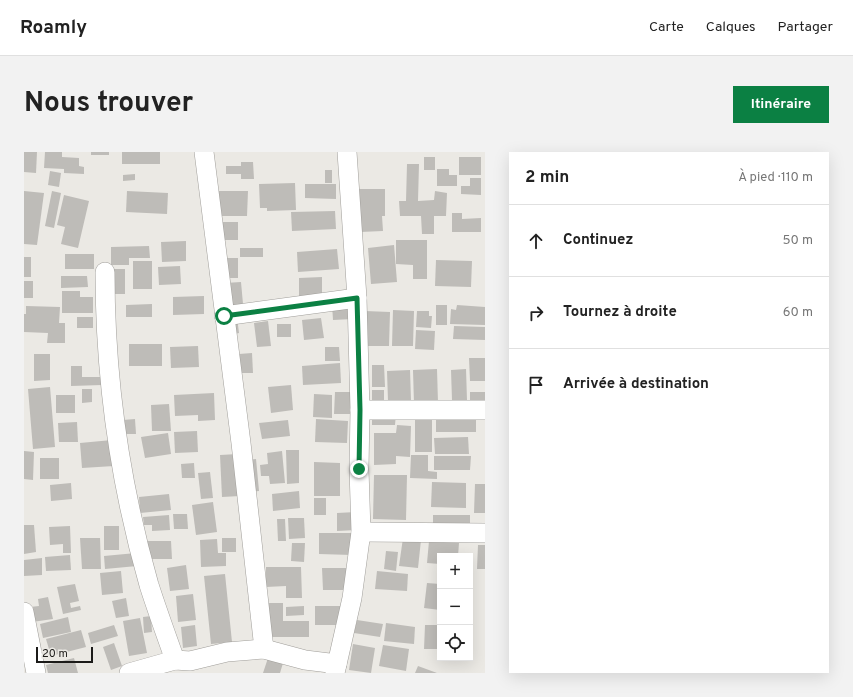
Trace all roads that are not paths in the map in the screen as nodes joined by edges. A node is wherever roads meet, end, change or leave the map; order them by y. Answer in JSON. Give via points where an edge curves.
{"nodes":[{"id":1,"x":204,"y":152,"type":"edge"},
{"id":2,"x":347,"y":152,"type":"edge"},
{"id":3,"x":105,"y":272,"type":"dead end"},
{"id":4,"x":357,"y":298,"type":"junction"},
{"id":5,"x":224,"y":316,"type":"junction"},
{"id":6,"x":360,"y":410,"type":"junction"},
{"id":7,"x":485,"y":410,"type":"edge"},
{"id":8,"x":361,"y":532,"type":"junction"},
{"id":9,"x":485,"y":533,"type":"edge"},
{"id":10,"x":24,"y":612,"type":"edge"},
{"id":11,"x":264,"y":650,"type":"junction"},
{"id":12,"x":184,"y":664,"type":"edge"},
{"id":13,"x":336,"y":668,"type":"edge"},
{"id":14,"x":36,"y":673,"type":"edge"},
{"id":15,"x":130,"y":673,"type":"edge"}],
"edges":[{"from":1,"to":5,"type":"street"},
{"from":2,"to":4,"type":"street"},
{"from":3,"to":12,"type":"street","via":[[105,323],[122,472],[149,582]]},
{"from":4,"to":5,"type":"street"},
{"from":4,"to":6,"type":"street"},
{"from":5,"to":11,"type":"street"},
{"from":6,"to":7,"type":"street"},
{"from":6,"to":8,"type":"street"},
{"from":8,"to":9,"type":"street"},
{"from":8,"to":13,"type":"street","via":[[352,598]]},
{"from":10,"to":14,"type":"street"},
{"from":11,"to":12,"type":"street","via":[[226,652]]},
{"from":11,"to":13,"type":"street"},
{"from":12,"to":15,"type":"street"}]}
